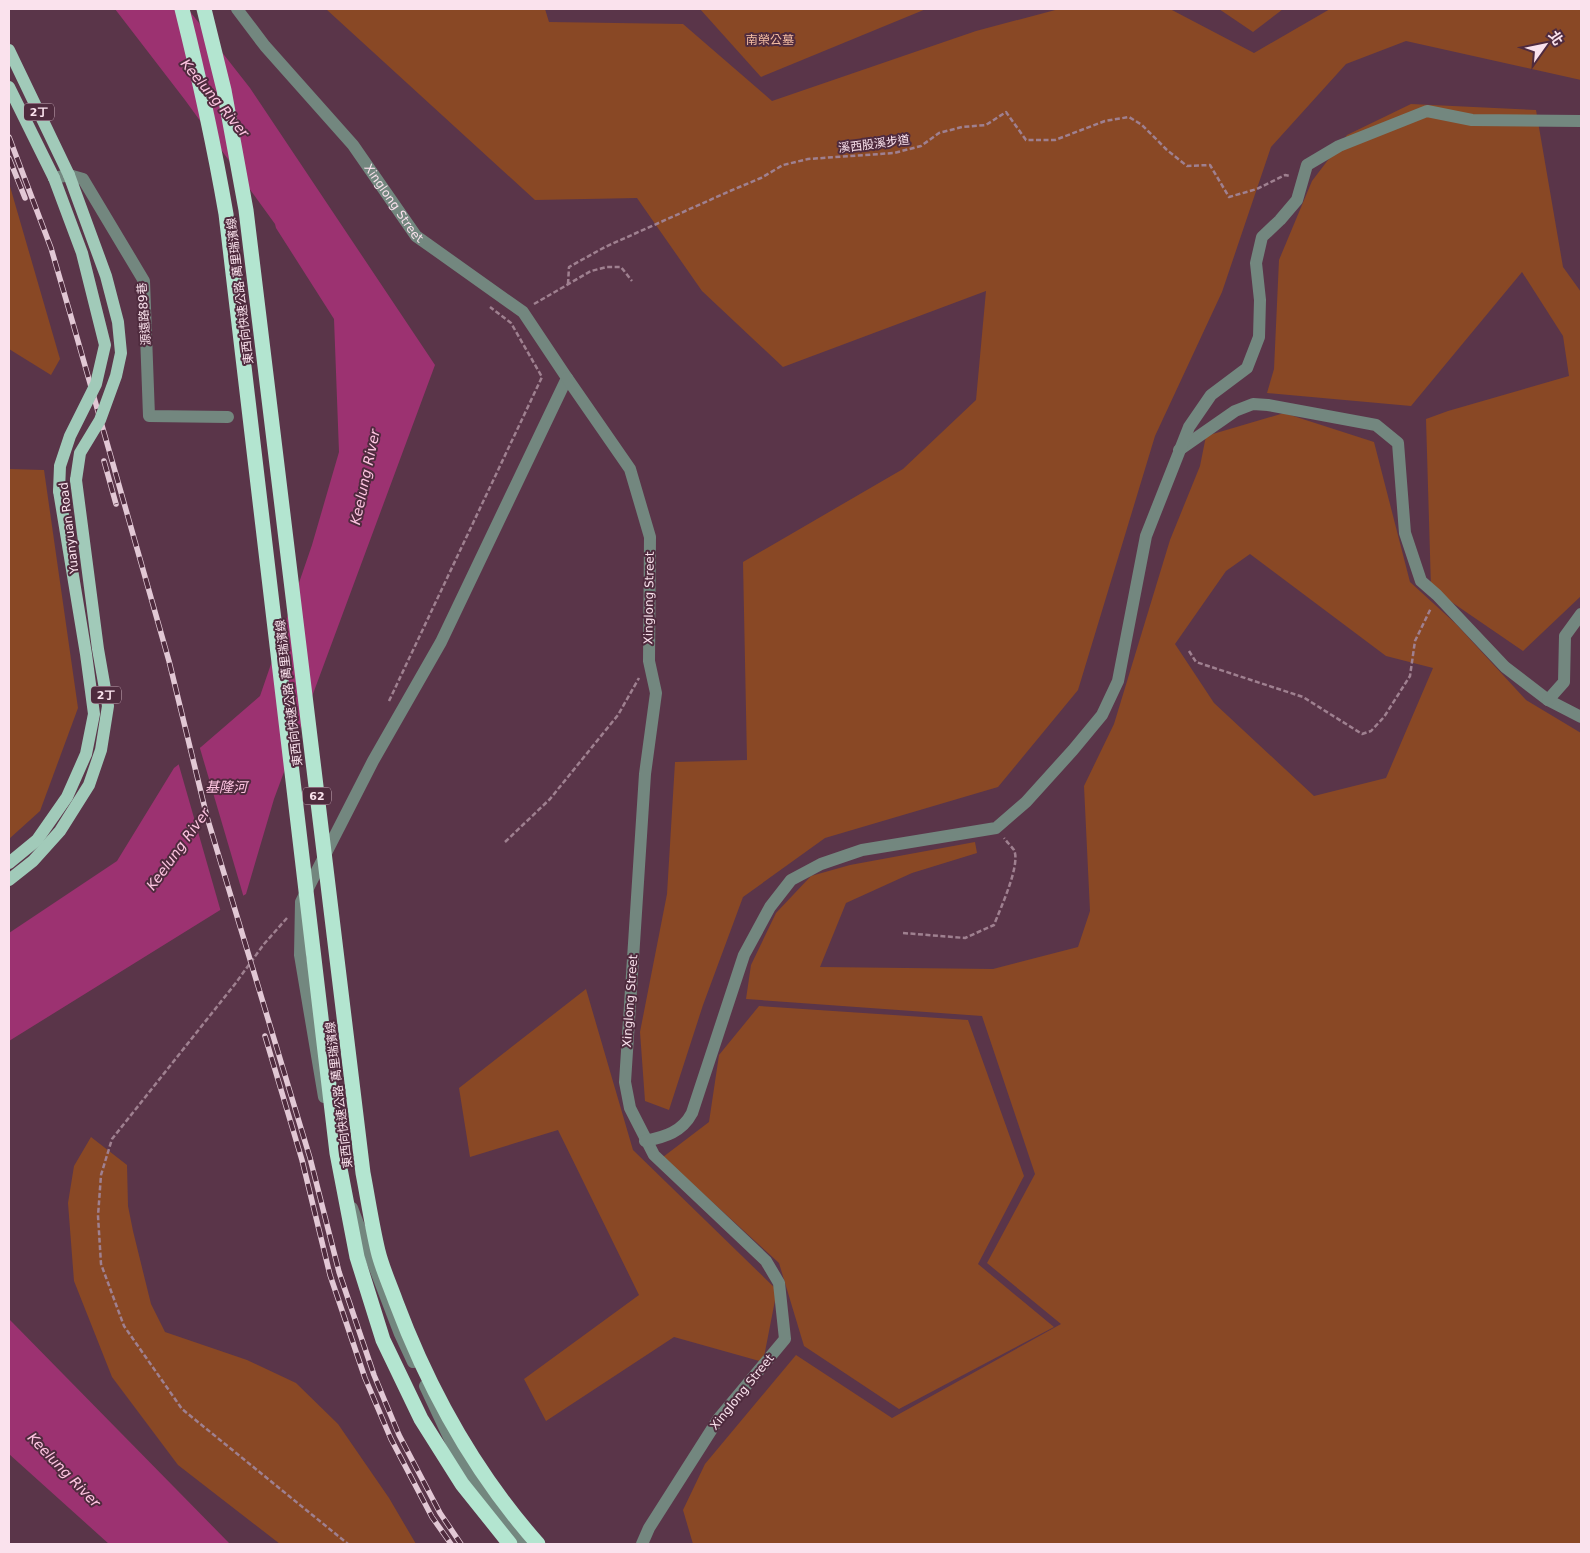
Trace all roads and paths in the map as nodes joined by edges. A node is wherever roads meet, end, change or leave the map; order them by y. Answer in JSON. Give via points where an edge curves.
{"nodes":[{"id":1,"x":182,"y":9,"type":"edge"},
{"id":2,"x":204,"y":9,"type":"edge"},
{"id":3,"x":237,"y":9,"type":"edge"},
{"id":4,"x":9,"y":50,"type":"edge"},
{"id":5,"x":9,"y":87,"type":"edge"},
{"id":6,"x":1580,"y":124,"type":"edge"},
{"id":7,"x":69,"y":175,"type":"junction"},
{"id":8,"x":1304,"y":176,"type":"junction"},
{"id":9,"x":54,"y":178,"type":"junction"},
{"id":10,"x":632,"y":281,"type":"dead end"},
{"id":11,"x":568,"y":284,"type":"junction"},
{"id":12,"x":487,"y":305,"type":"dead end"},
{"id":13,"x":523,"y":312,"type":"junction"},
{"id":14,"x":566,"y":378,"type":"junction"},
{"id":15,"x":228,"y":417,"type":"dead end"},
{"id":16,"x":1179,"y":450,"type":"junction"},
{"id":17,"x":1437,"y":595,"type":"junction"},
{"id":18,"x":1581,"y":614,"type":"edge"},
{"id":19,"x":1189,"y":651,"type":"dead end"},
{"id":20,"x":649,"y":661,"type":"junction"},
{"id":21,"x":1548,"y":700,"type":"junction"},
{"id":22,"x":388,"y":705,"type":"dead end"},
{"id":23,"x":1581,"y":717,"type":"edge"},
{"id":24,"x":996,"y":828,"type":"junction"},
{"id":25,"x":505,"y":842,"type":"dead end"},
{"id":26,"x":9,"y":864,"type":"edge"},
{"id":27,"x":9,"y":880,"type":"edge"},
{"id":28,"x":301,"y":902,"type":"junction"},
{"id":29,"x":903,"y":933,"type":"dead end"},
{"id":30,"x":645,"y":1141,"type":"junction"},
{"id":31,"x":348,"y":1544,"type":"edge"},
{"id":32,"x":510,"y":1544,"type":"edge"},
{"id":33,"x":522,"y":1544,"type":"edge"},
{"id":34,"x":538,"y":1544,"type":"edge"},
{"id":35,"x":642,"y":1544,"type":"edge"}],
"edges":[{"from":1,"to":32,"type":"highway","name":"東西向快速公路 萬里瑞濱線","number":"62","bridge":true,"via":[[226,214],[337,1153],[357,1257],[383,1340],[421,1419],[462,1484]]},
{"from":2,"to":34,"type":"highway","name":"東西向快速公路 萬里瑞濱線","number":"62","bridge":true,"via":[[224,90],[246,210],[363,1173],[378,1253],[412,1346],[446,1414],[515,1519]]},
{"from":3,"to":13,"type":"street","name":"Xinglong Street","via":[[265,46],[353,144],[416,236]]},
{"from":4,"to":7,"type":"main road","name":"Yuanyuan Road","number":"2丁"},
{"from":5,"to":9,"type":"main road","name":"Yuanyuan Road","number":"2丁"},
{"from":6,"to":8,"type":"street","via":[[1472,120],[1427,111],[1338,146],[1307,165]]},
{"from":7,"to":9,"type":"street"},
{"from":7,"to":15,"type":"street","name":"源遠路89巷","via":[[83,178],[144,281],[149,416]]},
{"from":7,"to":27,"type":"main road","name":"Yuanyuan Road","number":"2丁","bridge":true,"via":[[106,276],[118,322],[121,353],[100,420],[80,453],[76,480],[108,706],[101,750],[89,784],[60,832],[33,861]]},
{"from":8,"to":11,"type":"path","name":"溪西股溪步道","via":[[1286,175],[1257,189],[1229,197],[1210,165],[1187,166],[1129,117],[1105,121],[1055,140],[1026,140],[1006,112],[986,125],[938,133],[921,146],[894,153],[808,159],[783,165],[762,178],[605,247],[570,267]]},
{"from":8,"to":16,"type":"street","via":[[1297,200],[1262,238],[1256,263],[1259,337],[1247,368],[1211,395],[1189,426]]},
{"from":9,"to":26,"type":"main road","name":"Yuanyuan Road","number":"2丁","bridge":true,"via":[[82,253],[106,344],[96,384],[70,436],[60,466],[59,491],[94,714],[86,754],[67,796],[37,840]]},
{"from":10,"to":11,"type":"path","via":[[621,267],[607,267],[590,271]]},
{"from":11,"to":13,"type":"path"},
{"from":12,"to":22,"type":"path","via":[[511,323],[542,377]]},
{"from":13,"to":14,"type":"street","name":"Xinglong Street"},
{"from":14,"to":20,"type":"street","name":"Xinglong Street","via":[[630,469],[650,537]]},
{"from":14,"to":28,"type":"street","via":[[441,642],[373,761]]},
{"from":16,"to":17,"type":"street","via":[[1235,412],[1253,404],[1376,425],[1398,443],[1405,533],[1421,581]]},
{"from":16,"to":24,"type":"street","via":[[1146,536],[1118,681],[1102,715],[1026,802]]},
{"from":17,"to":19,"type":"path","via":[[1415,641],[1410,676],[1384,717],[1362,734],[1303,696],[1196,662]]},
{"from":17,"to":21,"type":"street","via":[[1505,666]]},
{"from":18,"to":21,"type":"street","via":[[1565,636],[1564,682]]},
{"from":20,"to":25,"type":"path","via":[[618,715],[550,799]]},
{"from":20,"to":30,"type":"street","name":"Xinglong Street","via":[[656,693],[645,774],[625,1082],[630,1108]]},
{"from":21,"to":23,"type":"street"},
{"from":24,"to":29,"type":"path","via":[[1014,851],[1016,860],[994,925],[965,938]]},
{"from":24,"to":30,"type":"street","via":[[862,850],[820,864],[791,880],[770,907],[744,955],[688,1122],[661,1138]]},
{"from":28,"to":31,"type":"path","via":[[264,944],[112,1139],[101,1175],[98,1216],[101,1264],[124,1326],[182,1409]]},
{"from":28,"to":33,"type":"street","via":[[300,955],[334,1162],[400,1334],[453,1446],[489,1502]]},
{"from":30,"to":35,"type":"street","name":"Xinglong Street","via":[[660,1162],[766,1262],[780,1283],[784,1340],[719,1418]]}]}
